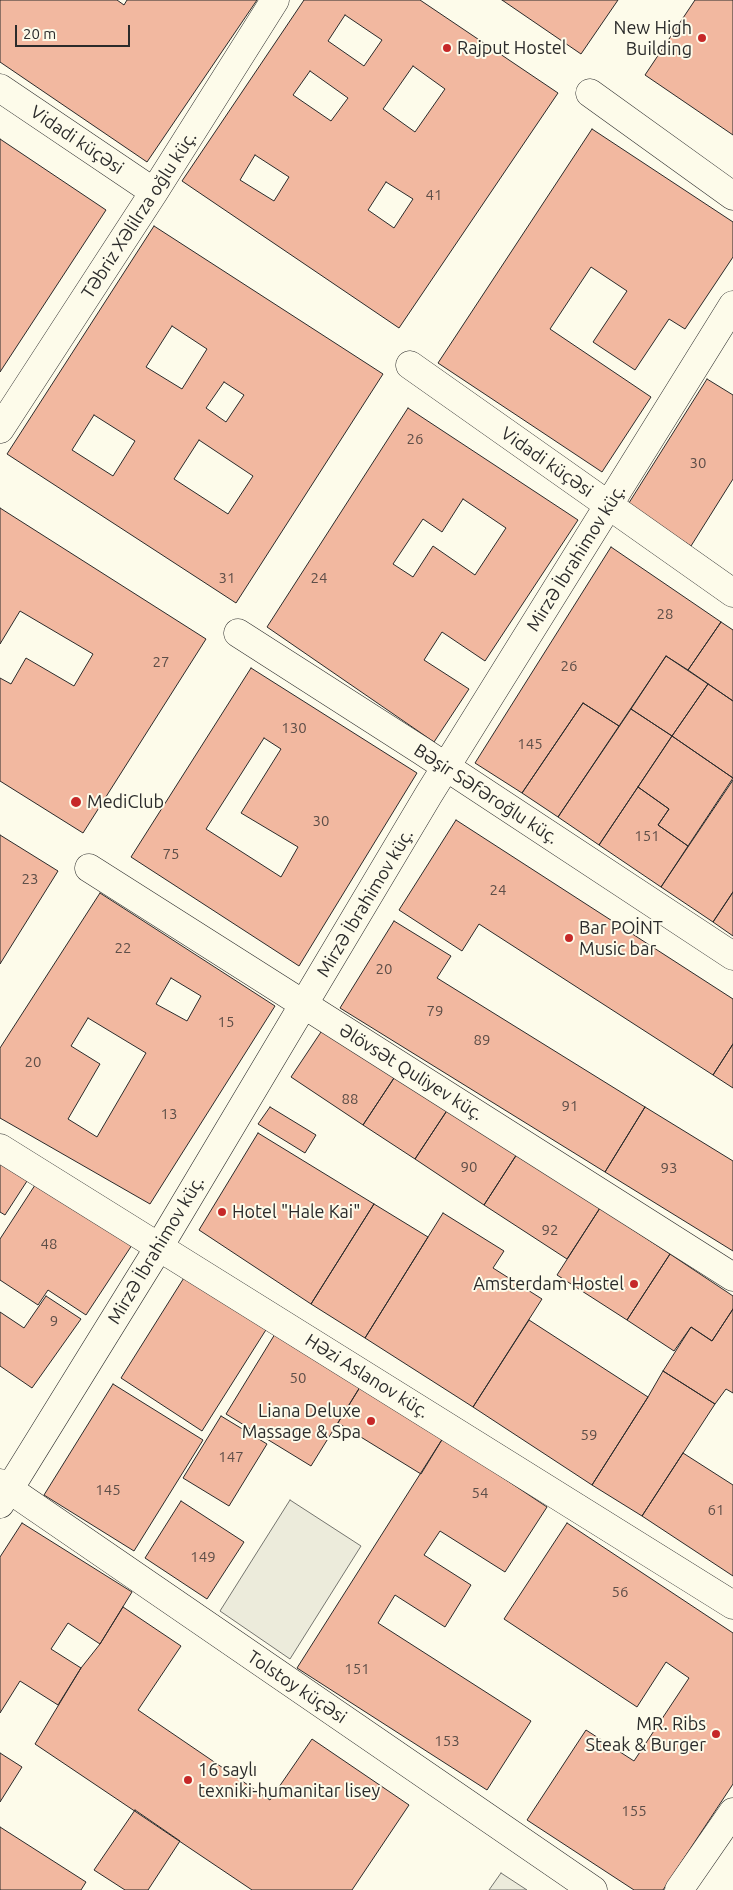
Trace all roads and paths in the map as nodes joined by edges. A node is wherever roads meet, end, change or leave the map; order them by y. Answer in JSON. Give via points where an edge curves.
{"nodes":[{"id":1,"x":276,"y":0,"type":"edge"},
{"id":2,"x":0,"y":88,"type":"edge"},
{"id":3,"x":590,"y":93,"type":"dead end"},
{"id":4,"x":154,"y":192,"type":"junction"},
{"id":5,"x":733,"y":196,"type":"edge"},
{"id":6,"x":733,"y":305,"type":"edge"},
{"id":7,"x":410,"y":365,"type":"dead end"},
{"id":8,"x":0,"y":429,"type":"edge"},
{"id":9,"x":608,"y":506,"type":"junction"},
{"id":10,"x":733,"y":593,"type":"edge"},
{"id":11,"x":238,"y":633,"type":"dead end"},
{"id":12,"x":446,"y":768,"type":"junction"},
{"id":13,"x":89,"y":868,"type":"dead end"},
{"id":14,"x":733,"y":956,"type":"edge"},
{"id":15,"x":305,"y":1005,"type":"junction"},
{"id":16,"x":0,"y":1148,"type":"edge"},
{"id":17,"x":159,"y":1247,"type":"junction"},
{"id":18,"x":733,"y":1277,"type":"edge"},
{"id":19,"x":3,"y":1492,"type":"edge"},
{"id":20,"x":733,"y":1605,"type":"edge"},
{"id":21,"x":733,"y":1812,"type":"edge"},
{"id":22,"x":593,"y":1890,"type":"edge"},
{"id":23,"x":680,"y":1890,"type":"edge"}],
"edges":[{"from":1,"to":4,"type":"street","name":"Təbriz Xəlilrza oğlu küç."},
{"from":2,"to":4,"type":"street","name":"Vidadi küçəsi"},
{"from":3,"to":5,"type":"street"},
{"from":4,"to":8,"type":"street","name":"Təbriz Xəlilrza oğlu küç."},
{"from":6,"to":9,"type":"street","name":"Mirzə İbrahimov küç."},
{"from":7,"to":9,"type":"street","name":"Vidadi küçəsi"},
{"from":9,"to":10,"type":"street","name":"Vidadi küçəsi"},
{"from":9,"to":12,"type":"street","name":"Mirzə İbrahimov küç."},
{"from":11,"to":12,"type":"street","name":"Bəşir Səfəroğlu küç."},
{"from":12,"to":14,"type":"street","name":"Bəşir Səfəroğlu küç."},
{"from":12,"to":15,"type":"street","name":"Mirzə İbrahimov küç."},
{"from":13,"to":15,"type":"street","name":"Əlövsət Quliyev küç."},
{"from":15,"to":17,"type":"street","name":"Mirzə İbrahimov küç."},
{"from":15,"to":18,"type":"street","name":"Əlövsət Quliyev küç."},
{"from":16,"to":17,"type":"street","name":"Həzi Aslanov küç."},
{"from":17,"to":19,"type":"street","name":"Mirzə İbrahimov küç."},
{"from":17,"to":20,"type":"street","name":"Həzi Aslanov küç."},
{"from":19,"to":22,"type":"street","name":"Tolstoy küçəsi"},
{"from":21,"to":23,"type":"street"}]}
